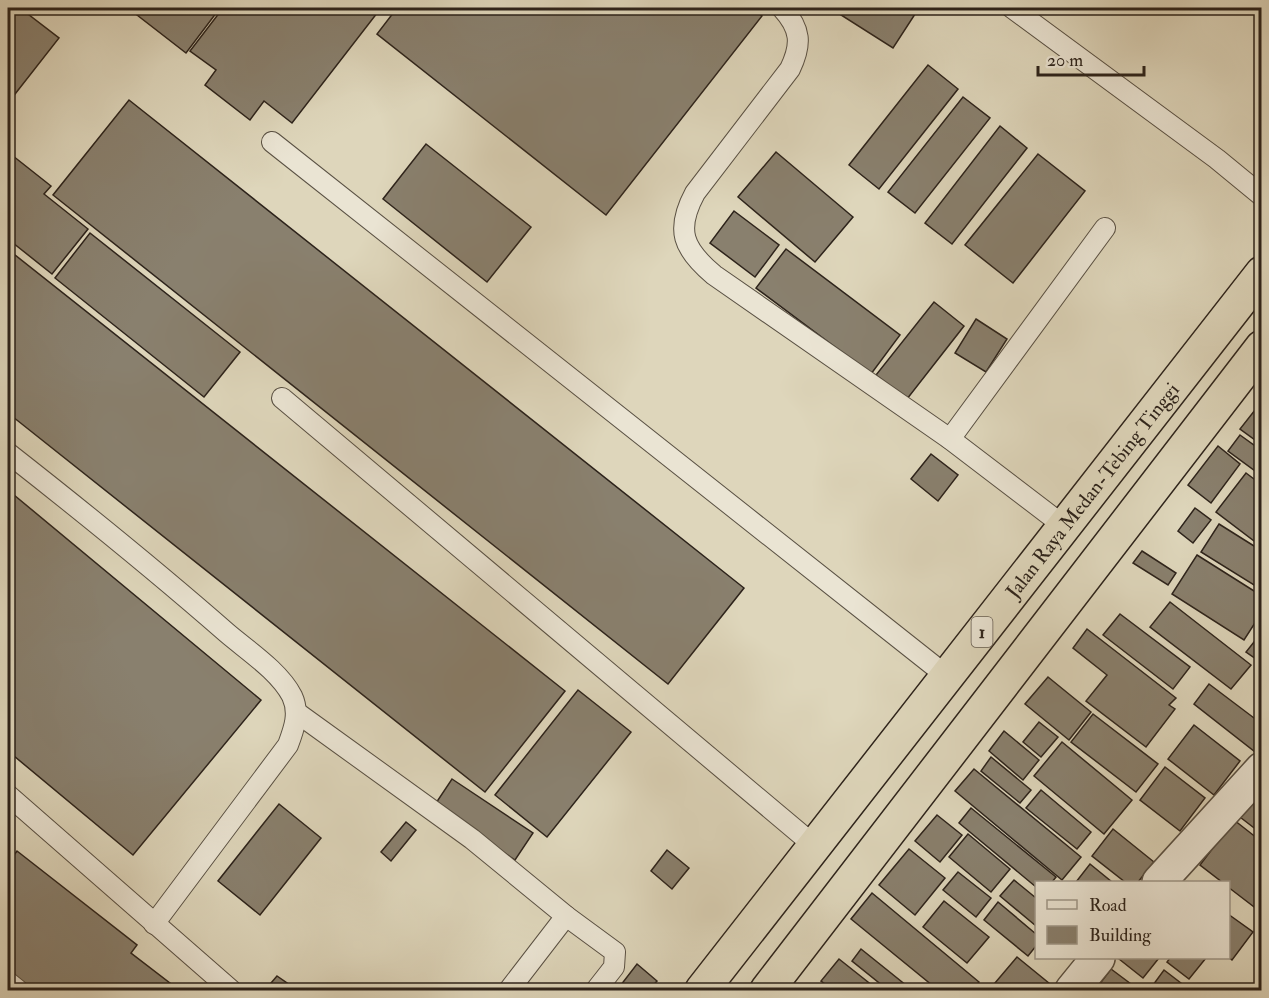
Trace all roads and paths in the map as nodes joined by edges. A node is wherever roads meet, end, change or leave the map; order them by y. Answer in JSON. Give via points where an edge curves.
{"nodes":[{"id":1,"x":782,"y":8,"type":"edge"},
{"id":2,"x":1012,"y":8,"type":"edge"},
{"id":3,"x":272,"y":142,"type":"dead end"},
{"id":4,"x":1262,"y":196,"type":"edge"},
{"id":5,"x":1105,"y":228,"type":"dead end"},
{"id":6,"x":1262,"y":273,"type":"edge"},
{"id":7,"x":1262,"y":347,"type":"edge"},
{"id":8,"x":282,"y":398,"type":"dead end"},
{"id":9,"x":950,"y":439,"type":"junction"},
{"id":10,"x":8,"y":453,"type":"edge"},
{"id":11,"x":1064,"y":526,"type":"junction"},
{"id":12,"x":948,"y":677,"type":"junction"},
{"id":13,"x":296,"y":712,"type":"junction"},
{"id":14,"x":1262,"y":770,"type":"edge"},
{"id":15,"x":8,"y":795,"type":"edge"},
{"id":16,"x":816,"y":847,"type":"junction"},
{"id":17,"x":1160,"y":881,"type":"edge"},
{"id":18,"x":566,"y":916,"type":"junction"},
{"id":19,"x":154,"y":924,"type":"junction"},
{"id":20,"x":1096,"y":959,"type":"edge"},
{"id":21,"x":8,"y":982,"type":"edge"},
{"id":22,"x":774,"y":988,"type":"edge"},
{"id":23,"x":18,"y":990,"type":"edge"},
{"id":24,"x":231,"y":990,"type":"edge"},
{"id":25,"x":509,"y":990,"type":"edge"},
{"id":26,"x":596,"y":990,"type":"edge"},
{"id":27,"x":702,"y":990,"type":"edge"},
{"id":28,"x":1072,"y":990,"type":"edge"}],
"edges":[{"from":1,"to":9,"type":"lane","via":[[798,34],[799,51],[790,69],[695,193],[682,227],[688,247],[714,275]]},
{"from":2,"to":4,"type":"lane"},
{"from":3,"to":12,"type":"lane"},
{"from":5,"to":9,"type":"lane"},
{"from":6,"to":11,"type":"highway","name":"Jalan Raya Medan-Tebing Tinggi","number":"1"},
{"from":7,"to":22,"type":"highway"},
{"from":8,"to":16,"type":"lane"},
{"from":9,"to":11,"type":"lane"},
{"from":10,"to":13,"type":"lane","via":[[136,553],[269,670],[292,697]]},
{"from":11,"to":12,"type":"highway","name":"Jalan Raya Medan-Tebing Tinggi","number":"1"},
{"from":12,"to":16,"type":"highway","name":"Jalan Raya Medan-Tebing Tinggi","number":"1"},
{"from":13,"to":18,"type":"lane","via":[[472,839]]},
{"from":13,"to":19,"type":"lane","via":[[288,745]]},
{"from":14,"to":17,"type":"street"},
{"from":15,"to":19,"type":"lane"},
{"from":16,"to":27,"type":"highway","name":"Jalan Raya Medan-Tebing Tinggi","number":"1"},
{"from":18,"to":25,"type":"lane"},
{"from":18,"to":26,"type":"lane","via":[[615,952],[614,967]]},
{"from":19,"to":24,"type":"lane"},
{"from":20,"to":28,"type":"street"},
{"from":21,"to":23,"type":"lane"}]}
